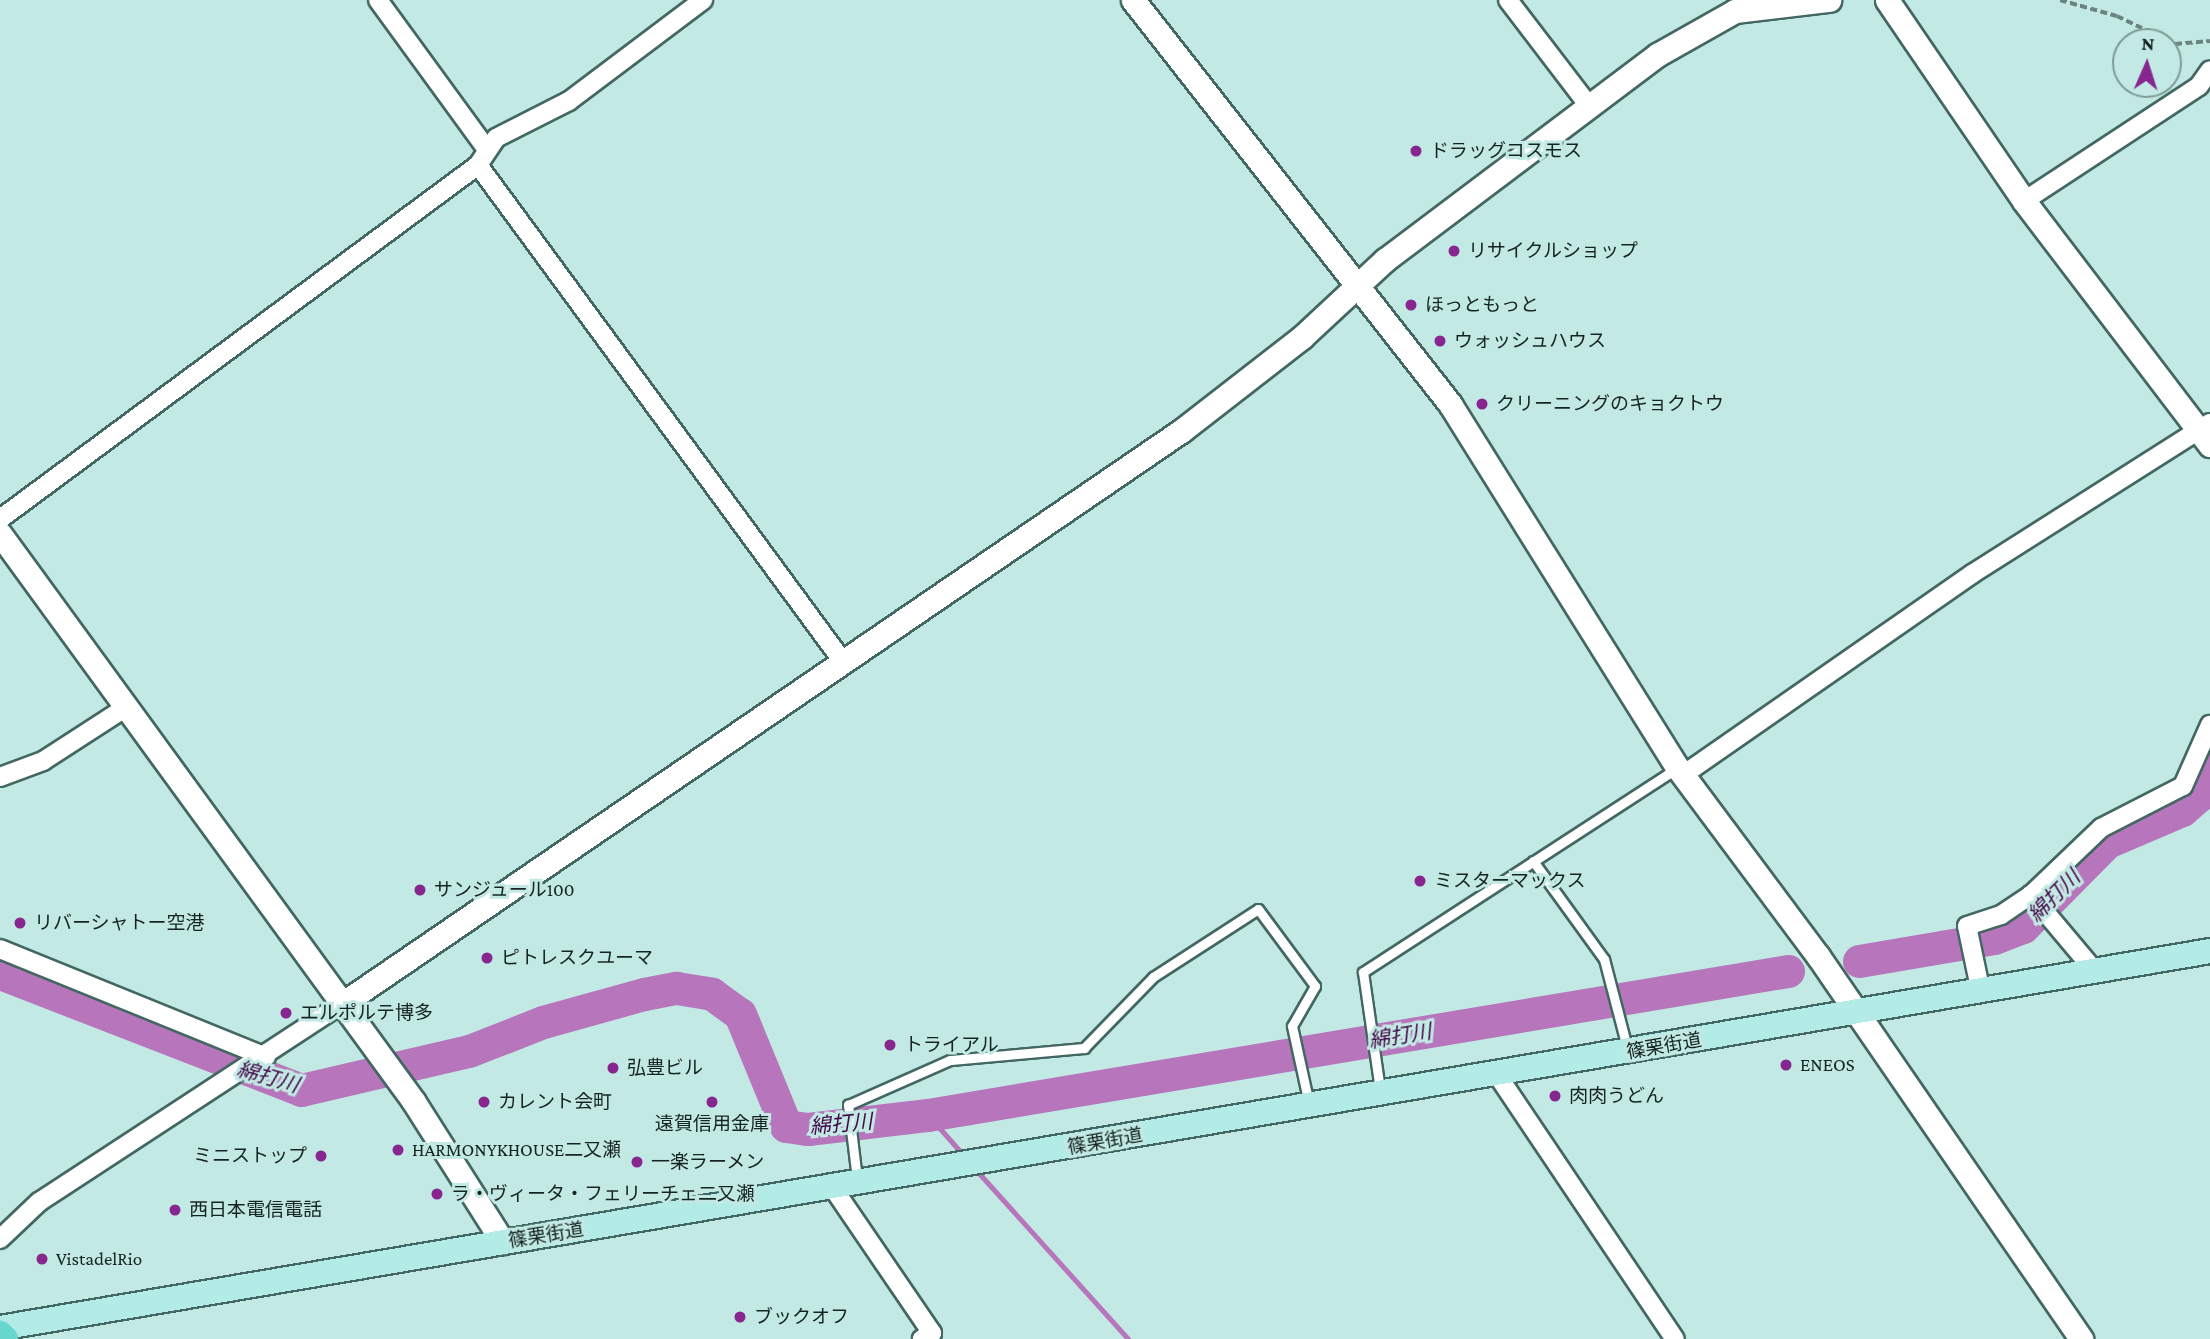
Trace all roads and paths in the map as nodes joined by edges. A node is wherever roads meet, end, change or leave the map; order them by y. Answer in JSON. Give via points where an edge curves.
{"nodes":[{"id":1,"x":378,"y":0,"type":"edge"},
{"id":2,"x":703,"y":0,"type":"edge"},
{"id":3,"x":1133,"y":0,"type":"edge"},
{"id":4,"x":1508,"y":0,"type":"edge"},
{"id":5,"x":1829,"y":0,"type":"edge"},
{"id":6,"x":1888,"y":0,"type":"edge"},
{"id":7,"x":2060,"y":0,"type":"edge"},
{"id":8,"x":2210,"y":41,"type":"edge"},
{"id":9,"x":2210,"y":70,"type":"edge"},
{"id":10,"x":1589,"y":106,"type":"junction"},
{"id":11,"x":482,"y":157,"type":"junction"},
{"id":12,"x":2024,"y":201,"type":"junction"},
{"id":13,"x":1355,"y":288,"type":"junction"},
{"id":14,"x":2206,"y":433,"type":"edge"},
{"id":15,"x":0,"y":519,"type":"edge"},
{"id":16,"x":0,"y":534,"type":"edge"},
{"id":17,"x":844,"y":663,"type":"junction"},
{"id":18,"x":125,"y":708,"type":"junction"},
{"id":19,"x":2210,"y":725,"type":"edge"},
{"id":20,"x":1680,"y":771,"type":"junction"},
{"id":21,"x":0,"y":777,"type":"edge"},
{"id":22,"x":1533,"y":862,"type":"junction"},
{"id":23,"x":2032,"y":897,"type":"junction"},
{"id":24,"x":0,"y":949,"type":"edge"},
{"id":25,"x":2210,"y":951,"type":"edge"},
{"id":26,"x":2093,"y":969,"type":"junction"},
{"id":27,"x":1980,"y":988,"type":"junction"},
{"id":28,"x":339,"y":1006,"type":"junction"},
{"id":29,"x":1856,"y":1012,"type":"junction"},
{"id":30,"x":1628,"y":1052,"type":"junction"},
{"id":31,"x":259,"y":1061,"type":"junction"},
{"id":32,"x":1498,"y":1076,"type":"junction"},
{"id":33,"x":1381,"y":1096,"type":"junction"},
{"id":34,"x":1309,"y":1106,"type":"junction"},
{"id":35,"x":858,"y":1184,"type":"junction"},
{"id":36,"x":833,"y":1188,"type":"junction"},
{"id":37,"x":0,"y":1239,"type":"edge"},
{"id":38,"x":503,"y":1242,"type":"junction"},
{"id":39,"x":82,"y":1314,"type":"junction"},
{"id":40,"x":0,"y":1328,"type":"edge"},
{"id":41,"x":0,"y":1335,"type":"edge"},
{"id":42,"x":4,"y":1339,"type":"edge"},
{"id":43,"x":69,"y":1339,"type":"edge"},
{"id":44,"x":922,"y":1339,"type":"edge"},
{"id":45,"x":1675,"y":1339,"type":"edge"},
{"id":46,"x":2081,"y":1339,"type":"edge"}],
"edges":[{"from":1,"to":11,"type":"street"},
{"from":2,"to":11,"type":"street","via":[[569,101],[509,129]]},
{"from":3,"to":13,"type":"street"},
{"from":4,"to":10,"type":"street"},
{"from":5,"to":10,"type":"street","via":[[1735,11],[1657,55]]},
{"from":6,"to":12,"type":"street"},
{"from":7,"to":8,"type":"path","via":[[2117,16],[2175,44]]},
{"from":9,"to":12,"type":"street","via":[[2199,86]]},
{"from":10,"to":13,"type":"street"},
{"from":11,"to":15,"type":"street"},
{"from":11,"to":17,"type":"street"},
{"from":12,"to":14,"type":"street"},
{"from":13,"to":17,"type":"street","via":[[1181,431]]},
{"from":13,"to":20,"type":"street","via":[[1450,404]]},
{"from":14,"to":20,"type":"street","via":[[1972,574]]},
{"from":16,"to":18,"type":"street"},
{"from":17,"to":28,"type":"street"},
{"from":18,"to":21,"type":"street","via":[[43,761]]},
{"from":18,"to":28,"type":"street"},
{"from":19,"to":23,"type":"street","via":[[2182,786],[2101,828]]},
{"from":20,"to":22,"type":"lane"},
{"from":20,"to":29,"type":"street"},
{"from":22,"to":30,"type":"lane","via":[[1604,959]]},
{"from":22,"to":33,"type":"lane","via":[[1363,972]]},
{"from":23,"to":26,"type":"street"},
{"from":23,"to":27,"type":"street","via":[[1967,926]]},
{"from":24,"to":31,"type":"street"},
{"from":25,"to":26,"type":"main road","name":"篠栗街道"},
{"from":26,"to":27,"type":"main road","name":"篠栗街道"},
{"from":27,"to":29,"type":"main road","name":"篠栗街道"},
{"from":28,"to":31,"type":"street"},
{"from":28,"to":38,"type":"street","via":[[414,1102]]},
{"from":29,"to":30,"type":"main road","name":"篠栗街道"},
{"from":29,"to":46,"type":"street"},
{"from":30,"to":32,"type":"main road","name":"篠栗街道"},
{"from":31,"to":37,"type":"street","via":[[39,1202]]},
{"from":32,"to":33,"type":"main road","name":"篠栗街道"},
{"from":32,"to":45,"type":"street"},
{"from":33,"to":34,"type":"main road","name":"篠栗街道"},
{"from":34,"to":35,"type":"main road","name":"篠栗街道"},
{"from":34,"to":35,"type":"lane","via":[[1292,1026],[1315,986],[1258,909],[1153,976],[1084,1048],[950,1060],[848,1105]]},
{"from":35,"to":36,"type":"main road","name":"篠栗街道"},
{"from":36,"to":38,"type":"main road","name":"篠栗街道"},
{"from":36,"to":44,"type":"street","via":[[932,1333]]},
{"from":38,"to":39,"type":"main road","name":"篠栗街道"},
{"from":39,"to":40,"type":"main road","name":"篠栗街道"},
{"from":39,"to":43,"type":"main road"},
{"from":41,"to":42,"type":"main road"}]}
